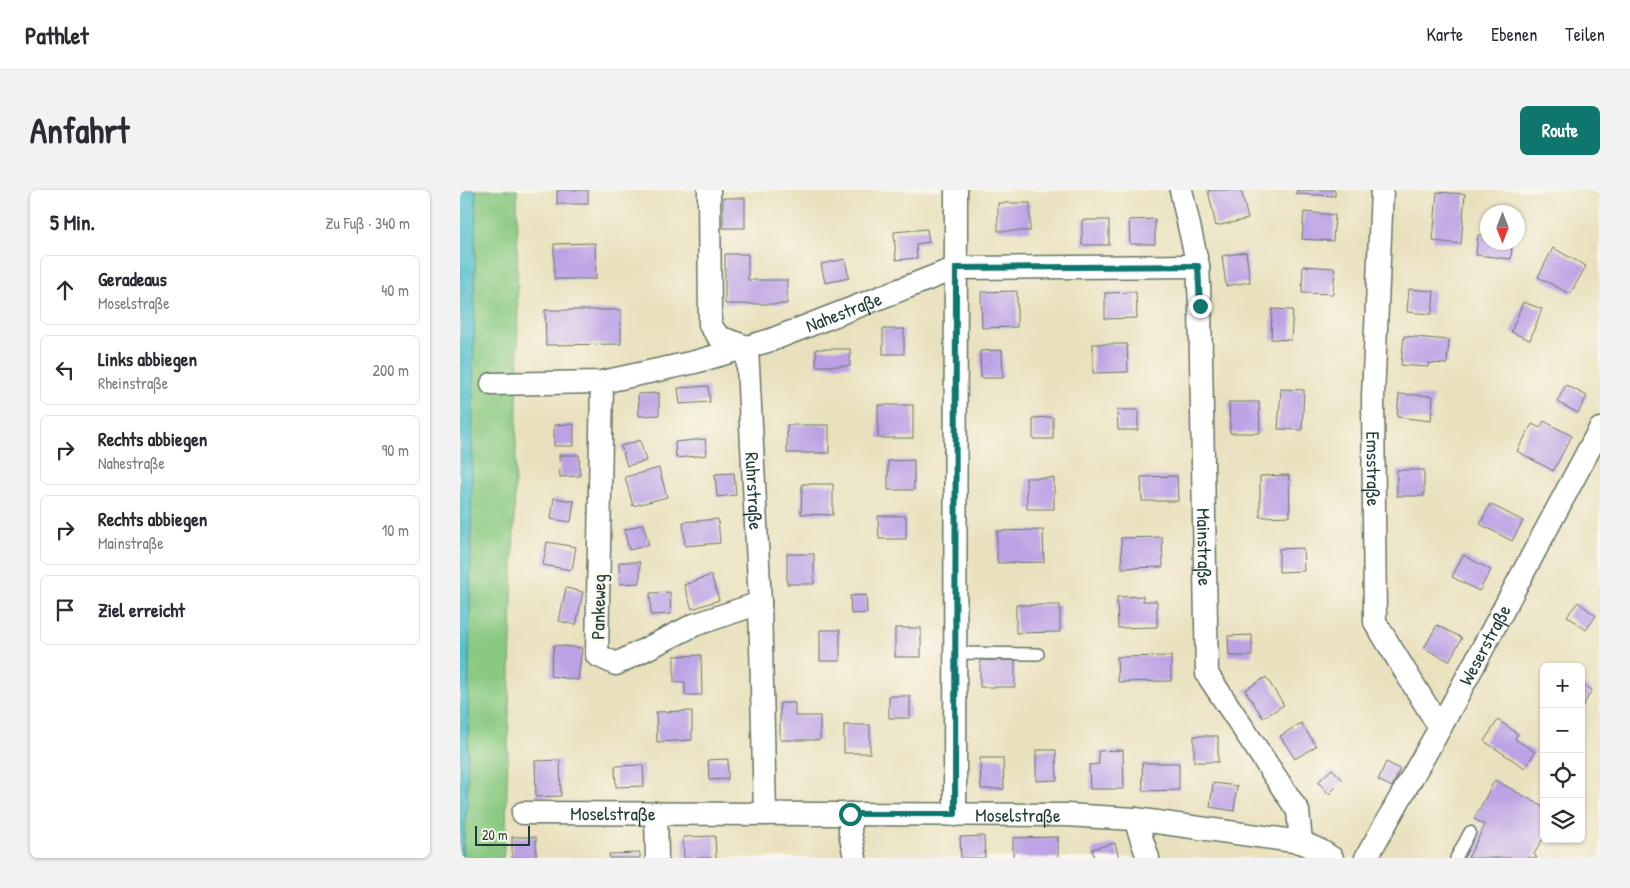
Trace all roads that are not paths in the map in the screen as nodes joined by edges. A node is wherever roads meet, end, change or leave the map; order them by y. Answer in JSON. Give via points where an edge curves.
{"nodes":[{"id":1,"x":709,"y":190,"type":"edge"},
{"id":2,"x":956,"y":190,"type":"edge"},
{"id":3,"x":1181,"y":190,"type":"edge"},
{"id":4,"x":1382,"y":190,"type":"edge"},
{"id":5,"x":1198,"y":266,"type":"junction"},
{"id":6,"x":956,"y":268,"type":"junction"},
{"id":7,"x":747,"y":347,"type":"junction"},
{"id":8,"x":602,"y":382,"type":"junction"},
{"id":9,"x":492,"y":384,"type":"dead end"},
{"id":10,"x":1600,"y":429,"type":"edge"},
{"id":11,"x":760,"y":603,"type":"junction"},
{"id":12,"x":955,"y":653,"type":"junction"},
{"id":13,"x":1038,"y":654,"type":"dead end"},
{"id":14,"x":1440,"y":728,"type":"junction"},
{"id":15,"x":523,"y":813,"type":"dead end"},
{"id":16,"x":656,"y":813,"type":"junction"},
{"id":17,"x":765,"y":814,"type":"junction"},
{"id":18,"x":850,"y":814,"type":"junction"},
{"id":19,"x":955,"y":814,"type":"junction"},
{"id":20,"x":1135,"y":820,"type":"junction"},
{"id":21,"x":1470,"y":832,"type":"dead end"},
{"id":22,"x":1301,"y":842,"type":"junction"},
{"id":23,"x":657,"y":858,"type":"edge"},
{"id":24,"x":855,"y":858,"type":"edge"},
{"id":25,"x":1148,"y":858,"type":"edge"},
{"id":26,"x":1332,"y":858,"type":"edge"},
{"id":27,"x":1366,"y":858,"type":"edge"},
{"id":28,"x":1456,"y":858,"type":"edge"}],
"edges":[{"from":1,"to":7,"type":"street","via":[[710,325],[719,337]]},
{"from":2,"to":6,"type":"street"},
{"from":3,"to":5,"type":"street","name":"Mainstraße"},
{"from":4,"to":14,"type":"street","name":"Emsstraße","via":[[1373,397],[1375,622]]},
{"from":5,"to":6,"type":"street","name":"Nahestraße"},
{"from":5,"to":22,"type":"street","name":"Mainstraße","via":[[1207,674],[1298,810]]},
{"from":6,"to":7,"type":"street","name":"Nahestraße"},
{"from":6,"to":12,"type":"street"},
{"from":7,"to":8,"type":"street","name":"Nahestraße"},
{"from":7,"to":11,"type":"street","name":"Ruhrstraße"},
{"from":8,"to":9,"type":"street","name":"Nahestraße"},
{"from":8,"to":11,"type":"street","name":"Pankeweg","via":[[597,655],[616,664],[694,625]]},
{"from":10,"to":14,"type":"street","name":"Weserstraße"},
{"from":11,"to":17,"type":"street","name":"Ruhrstraße"},
{"from":12,"to":13,"type":"lane"},
{"from":12,"to":19,"type":"street"},
{"from":14,"to":27,"type":"street","name":"Weserstraße"},
{"from":15,"to":16,"type":"street","name":"Moselstraße"},
{"from":16,"to":17,"type":"street","name":"Moselstraße"},
{"from":16,"to":23,"type":"street"},
{"from":17,"to":18,"type":"street","name":"Moselstraße"},
{"from":18,"to":19,"type":"street","name":"Moselstraße"},
{"from":18,"to":24,"type":"street"},
{"from":19,"to":20,"type":"street","name":"Moselstraße","via":[[1065,815]]},
{"from":20,"to":22,"type":"street","name":"Moselstraße"},
{"from":20,"to":25,"type":"street"},
{"from":21,"to":28,"type":"lane"},
{"from":22,"to":26,"type":"street"}]}
